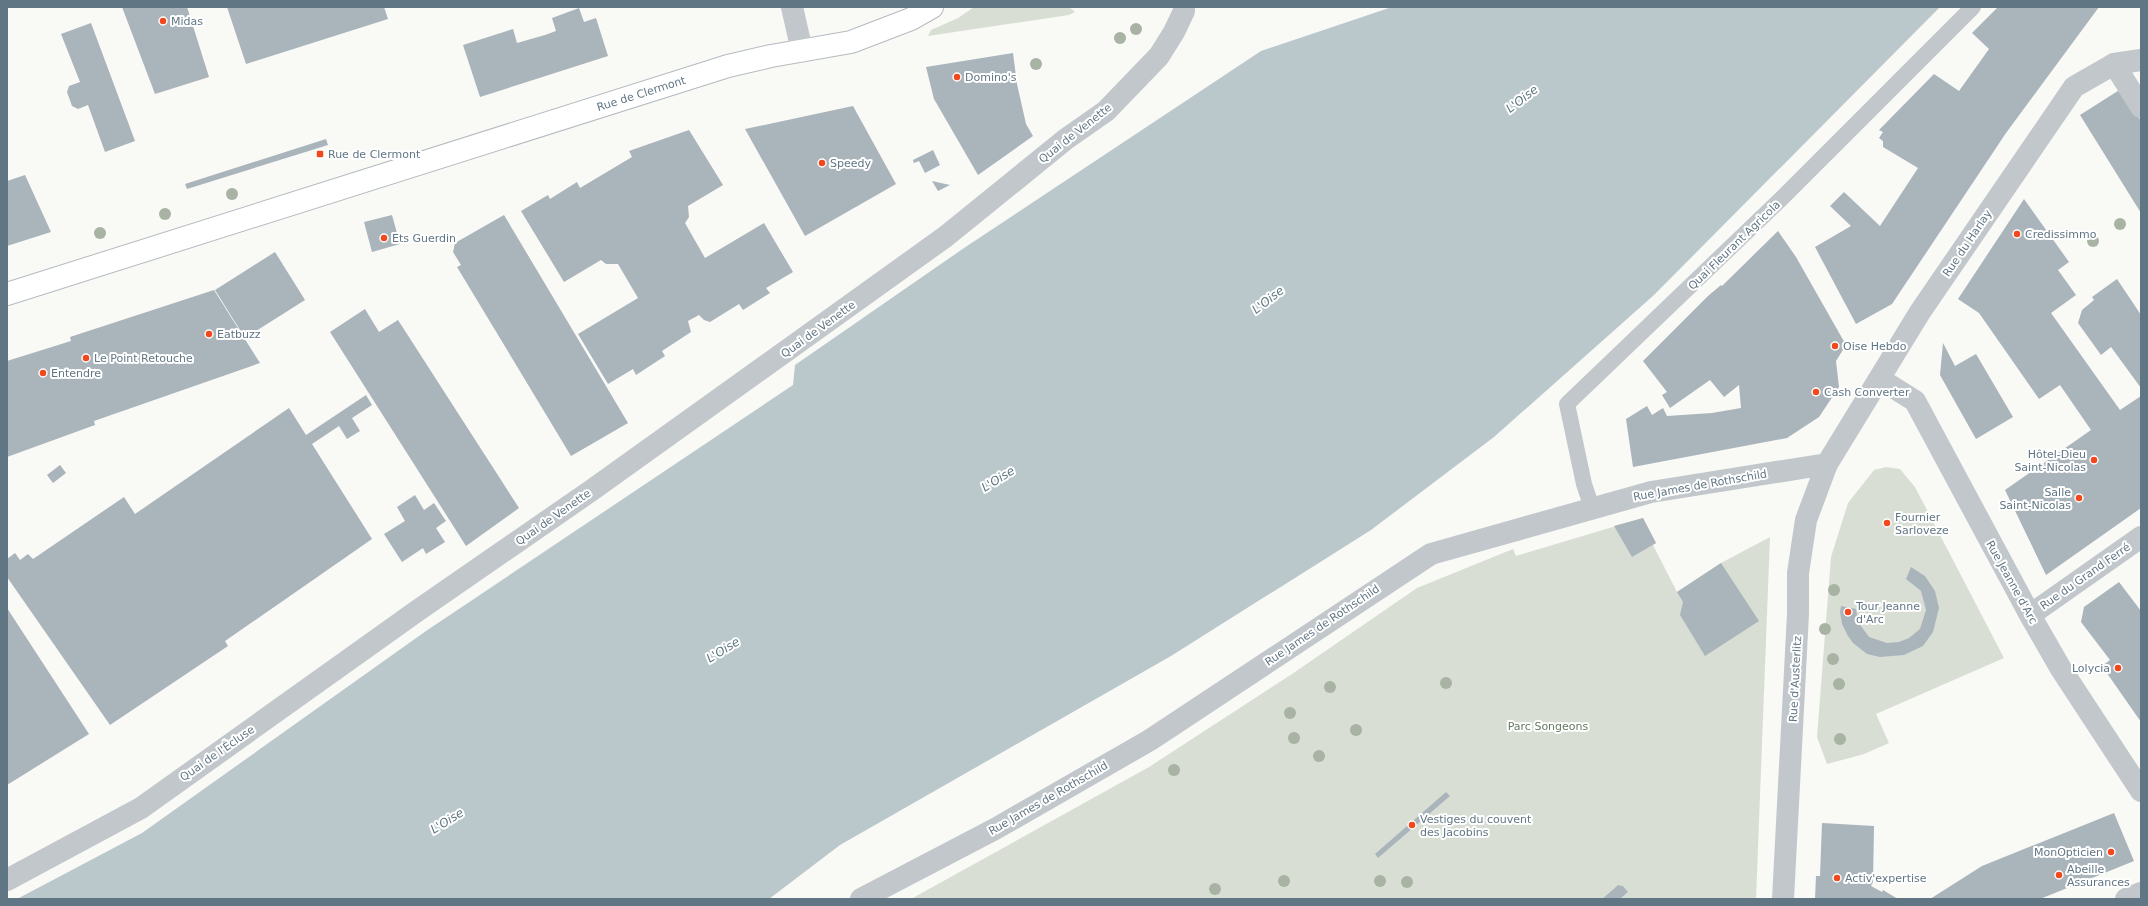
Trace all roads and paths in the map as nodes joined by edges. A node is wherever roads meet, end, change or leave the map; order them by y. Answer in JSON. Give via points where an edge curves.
{"nodes":[{"id":1,"x":792,"y":7,"type":"edge"},
{"id":2,"x":932,"y":7,"type":"edge"},
{"id":3,"x":1973,"y":7,"type":"edge"},
{"id":4,"x":1186,"y":8,"type":"edge"},
{"id":5,"x":802,"y":51,"type":"junction"},
{"id":6,"x":2141,"y":60,"type":"edge"},
{"id":7,"x":2114,"y":64,"type":"junction"},
{"id":8,"x":2141,"y":108,"type":"edge"},
{"id":9,"x":7,"y":294,"type":"edge"},
{"id":10,"x":1880,"y":379,"type":"junction"},
{"id":11,"x":1827,"y":464,"type":"junction"},
{"id":12,"x":1592,"y":508,"type":"junction"},
{"id":13,"x":2141,"y":538,"type":"edge"},
{"id":14,"x":417,"y":611,"type":"joint"},
{"id":15,"x":2030,"y":615,"type":"junction"},
{"id":16,"x":2141,"y":791,"type":"edge"},
{"id":17,"x":7,"y":880,"type":"edge"},
{"id":18,"x":2141,"y":893,"type":"edge"},
{"id":19,"x":861,"y":899,"type":"edge"},
{"id":20,"x":1783,"y":899,"type":"edge"},
{"id":21,"x":2126,"y":899,"type":"edge"}],
"edges":[{"from":1,"to":5,"type":"street"},
{"from":2,"to":5,"type":"main road","name":"Rue de Clermont","via":[[911,19],[851,42]]},
{"from":3,"to":12,"type":"lane","name":"Quai Fleurant Agricola","via":[[1781,199],[1567,404],[1584,484]]},
{"from":4,"to":14,"type":"street","name":"Quai de Venette","via":[[1158,56],[1106,110],[1066,139],[946,237],[598,486]]},
{"from":5,"to":9,"type":"main road","name":"Rue de Clermont","via":[[728,66]]},
{"from":6,"to":7,"type":"street","name":"Rue du Harlay"},
{"from":7,"to":8,"type":"street"},
{"from":7,"to":10,"type":"street","name":"Rue du Harlay","via":[[2074,87],[1920,312]]},
{"from":10,"to":11,"type":"street","name":"Rue du Harlay"},
{"from":10,"to":15,"type":"street","name":"Rue Jeanne d'Arc","via":[[1915,402]]},
{"from":11,"to":12,"type":"street","name":"Rue James de Rothschild","via":[[1651,492]]},
{"from":11,"to":20,"type":"street","name":"Rue d'Austerlitz","via":[[1806,520],[1798,573]]},
{"from":12,"to":19,"type":"street","name":"Rue James de Rothschild","via":[[1431,554],[1150,740],[995,828]]},
{"from":13,"to":15,"type":"street","name":"Rue du Grand Ferré"},
{"from":14,"to":17,"type":"street","name":"Quai de l'Écluse","via":[[140,808]]},
{"from":15,"to":16,"type":"street","name":"Rue Jeanne d'Arc","via":[[2061,669]]},
{"from":18,"to":21,"type":"street"}]}
